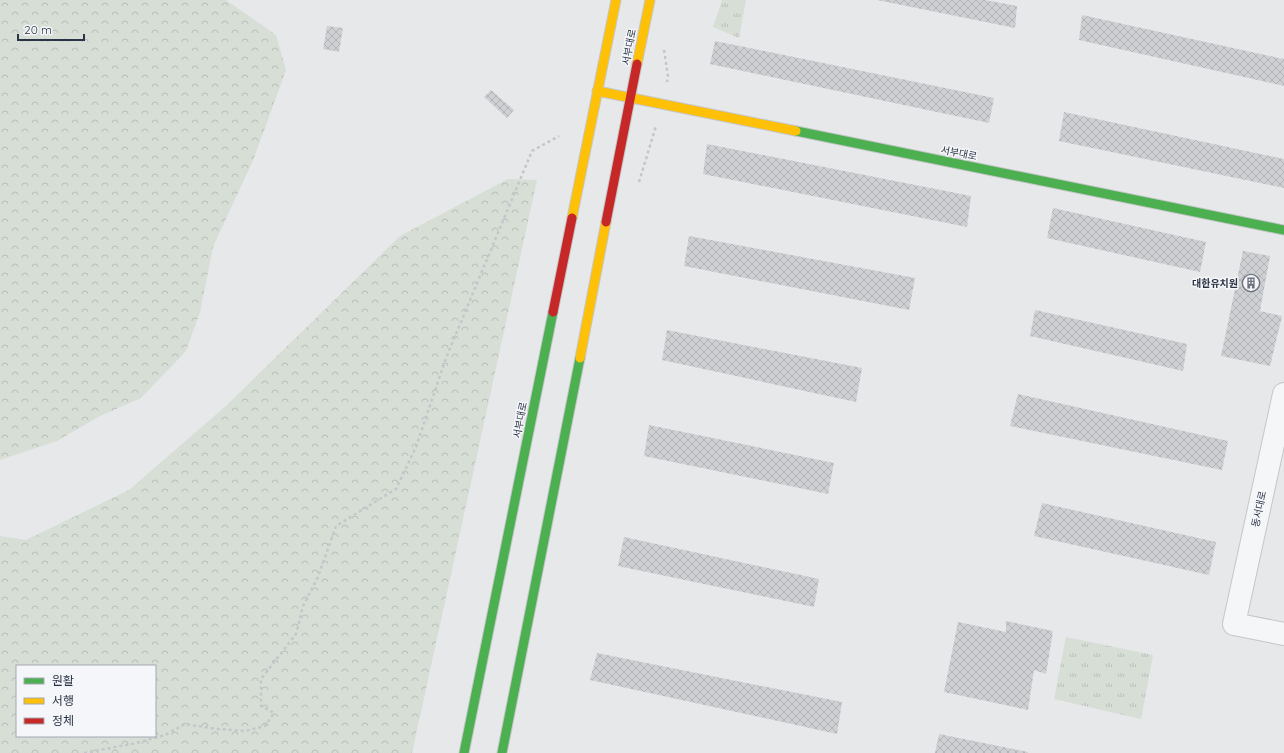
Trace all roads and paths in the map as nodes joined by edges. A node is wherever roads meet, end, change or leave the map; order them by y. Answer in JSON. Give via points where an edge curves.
{"nodes":[{"id":1,"x":616,"y":0,"type":"edge"},
{"id":2,"x":650,"y":0,"type":"edge"},
{"id":3,"x":597,"y":91,"type":"junction"},
{"id":4,"x":630,"y":98,"type":"junction"},
{"id":5,"x":559,"y":136,"type":"dead end"},
{"id":6,"x":1284,"y":230,"type":"edge"},
{"id":7,"x":1284,"y":394,"type":"edge"},
{"id":8,"x":1284,"y":634,"type":"edge"},
{"id":9,"x":84,"y":753,"type":"edge"},
{"id":10,"x":464,"y":753,"type":"edge"},
{"id":11,"x":502,"y":753,"type":"edge"}],
"edges":[{"from":1,"to":3,"type":"main road","name":"서부대로"},
{"from":2,"to":4,"type":"main road","name":"서부대로"},
{"from":3,"to":4,"type":"main road","name":"서부대로"},
{"from":3,"to":10,"type":"main road","name":"서부대로"},
{"from":4,"to":6,"type":"main road","name":"서부대로"},
{"from":4,"to":11,"type":"main road","name":"서부대로"},
{"from":5,"to":9,"type":"path","via":[[532,151],[446,358],[416,447],[396,489],[336,526],[318,577],[303,606],[296,634],[261,678],[261,706],[274,713],[265,726],[245,731],[186,724],[165,735]]},
{"from":7,"to":8,"type":"street","name":"동서대로","via":[[1234,624]]}]}
